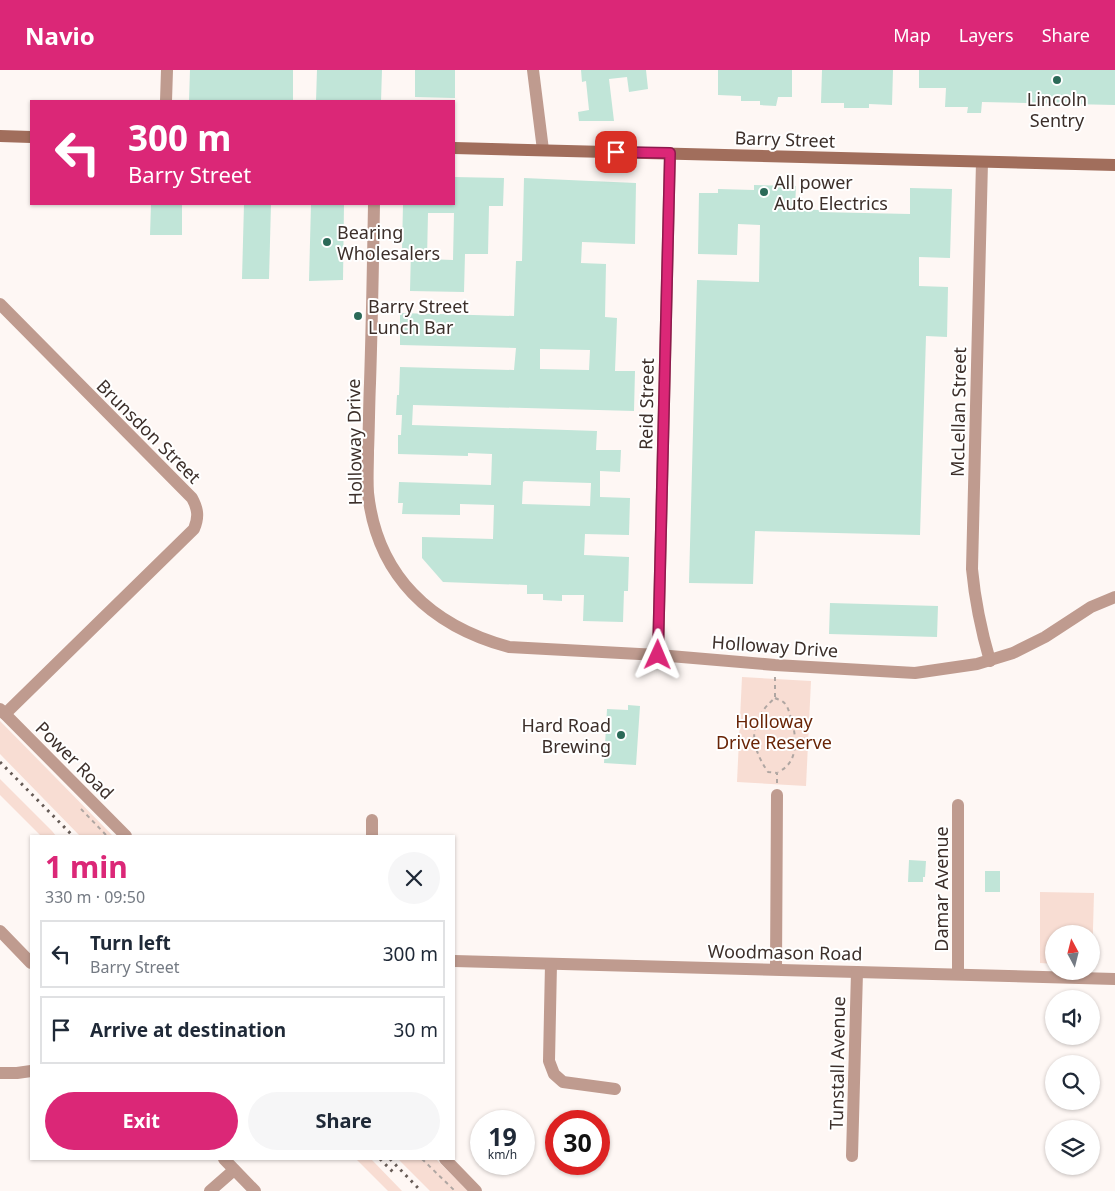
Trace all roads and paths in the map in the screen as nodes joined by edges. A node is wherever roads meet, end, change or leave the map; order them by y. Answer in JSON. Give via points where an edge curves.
{"nodes":[{"id":1,"x":167,"y":70,"type":"edge"},
{"id":2,"x":533,"y":70,"type":"edge"},
{"id":3,"x":166,"y":100,"type":"edge"},
{"id":4,"x":0,"y":136,"type":"edge"},
{"id":5,"x":30,"y":137,"type":"edge"},
{"id":6,"x":455,"y":148,"type":"edge"},
{"id":7,"x":543,"y":150,"type":"junction"},
{"id":8,"x":670,"y":153,"type":"junction"},
{"id":9,"x":982,"y":162,"type":"junction"},
{"id":10,"x":1115,"y":165,"type":"edge"},
{"id":11,"x":374,"y":205,"type":"edge"},
{"id":12,"x":0,"y":304,"type":"edge"},
{"id":13,"x":1115,"y":597,"type":"edge"},
{"id":14,"x":658,"y":655,"type":"junction"},
{"id":15,"x":990,"y":661,"type":"junction"},
{"id":16,"x":775,"y":665,"type":"junction"},
{"id":17,"x":775,"y":698,"type":"junction"},
{"id":18,"x":2,"y":711,"type":"edge"},
{"id":19,"x":777,"y":773,"type":"junction"},
{"id":20,"x":777,"y":795,"type":"joint"},
{"id":21,"x":958,"y":805,"type":"dead end"},
{"id":22,"x":372,"y":820,"type":"dead end"},
{"id":23,"x":125,"y":835,"type":"edge"},
{"id":24,"x":372,"y":835,"type":"edge"},
{"id":25,"x":0,"y":931,"type":"edge"},
{"id":26,"x":455,"y":961,"type":"edge"},
{"id":27,"x":30,"y":962,"type":"edge"},
{"id":28,"x":551,"y":964,"type":"junction"},
{"id":29,"x":776,"y":969,"type":"junction"},
{"id":30,"x":856,"y":972,"type":"junction"},
{"id":31,"x":958,"y":974,"type":"junction"},
{"id":32,"x":1115,"y":979,"type":"edge"},
{"id":33,"x":30,"y":1071,"type":"edge"},
{"id":34,"x":0,"y":1073,"type":"edge"},
{"id":35,"x":616,"y":1089,"type":"dead end"},
{"id":36,"x":852,"y":1156,"type":"dead end"},
{"id":37,"x":225,"y":1160,"type":"edge"},
{"id":38,"x":423,"y":1160,"type":"edge"},
{"id":39,"x":446,"y":1160,"type":"edge"},
{"id":40,"x":234,"y":1170,"type":"junction"},
{"id":41,"x":210,"y":1191,"type":"edge"},
{"id":42,"x":255,"y":1191,"type":"edge"},
{"id":43,"x":455,"y":1191,"type":"edge"},
{"id":44,"x":476,"y":1191,"type":"edge"}],
"edges":[{"from":1,"to":3,"type":"street"},
{"from":2,"to":7,"type":"street"},
{"from":4,"to":5,"type":"main road"},
{"from":6,"to":7,"type":"main road","name":"Barry Street"},
{"from":7,"to":8,"type":"main road","name":"Barry Street"},
{"from":8,"to":9,"type":"main road","name":"Barry Street"},
{"from":8,"to":14,"type":"street","name":"Reid Street"},
{"from":9,"to":10,"type":"main road","name":"Barry Street"},
{"from":9,"to":15,"type":"street","name":"McLellan Street","via":[[972,569],[975,600]]},
{"from":11,"to":14,"type":"street","name":"Holloway Drive","via":[[368,492],[380,544],[394,570],[406,587],[434,614],[490,642],[528,649]]},
{"from":12,"to":18,"type":"street","name":"Brunsdon Street","via":[[192,498],[198,513],[194,529]]},
{"from":13,"to":15,"type":"street","name":"Holloway Drive","via":[[1091,607],[1029,645]]},
{"from":14,"to":16,"type":"street","name":"Holloway Drive"},
{"from":15,"to":16,"type":"street","name":"Holloway Drive","via":[[916,672]]},
{"from":16,"to":17,"type":"path"},
{"from":17,"to":19,"type":"path","via":[[788,708],[796,743],[792,760]]},
{"from":17,"to":19,"type":"path","via":[[764,708],[753,737],[756,751],[768,772]]},
{"from":18,"to":23,"type":"street","name":"Power Road"},
{"from":19,"to":20,"type":"path"},
{"from":20,"to":29,"type":"street"},
{"from":21,"to":31,"type":"street","name":"Damar Avenue"},
{"from":22,"to":24,"type":"street"},
{"from":25,"to":27,"type":"street"},
{"from":26,"to":28,"type":"street","name":"Woodmason Road"},
{"from":28,"to":29,"type":"street","name":"Woodmason Road"},
{"from":28,"to":35,"type":"street","via":[[549,1061],[554,1074],[563,1082]]},
{"from":29,"to":30,"type":"street","name":"Woodmason Road"},
{"from":30,"to":31,"type":"street","name":"Woodmason Road"},
{"from":30,"to":36,"type":"street","name":"Tunstall Avenue"},
{"from":31,"to":32,"type":"street","name":"Woodmason Road"},
{"from":33,"to":34,"type":"street"},
{"from":37,"to":40,"type":"street"},
{"from":38,"to":43,"type":"path"},
{"from":39,"to":44,"type":"street"},
{"from":40,"to":41,"type":"street"},
{"from":40,"to":42,"type":"street"}]}
